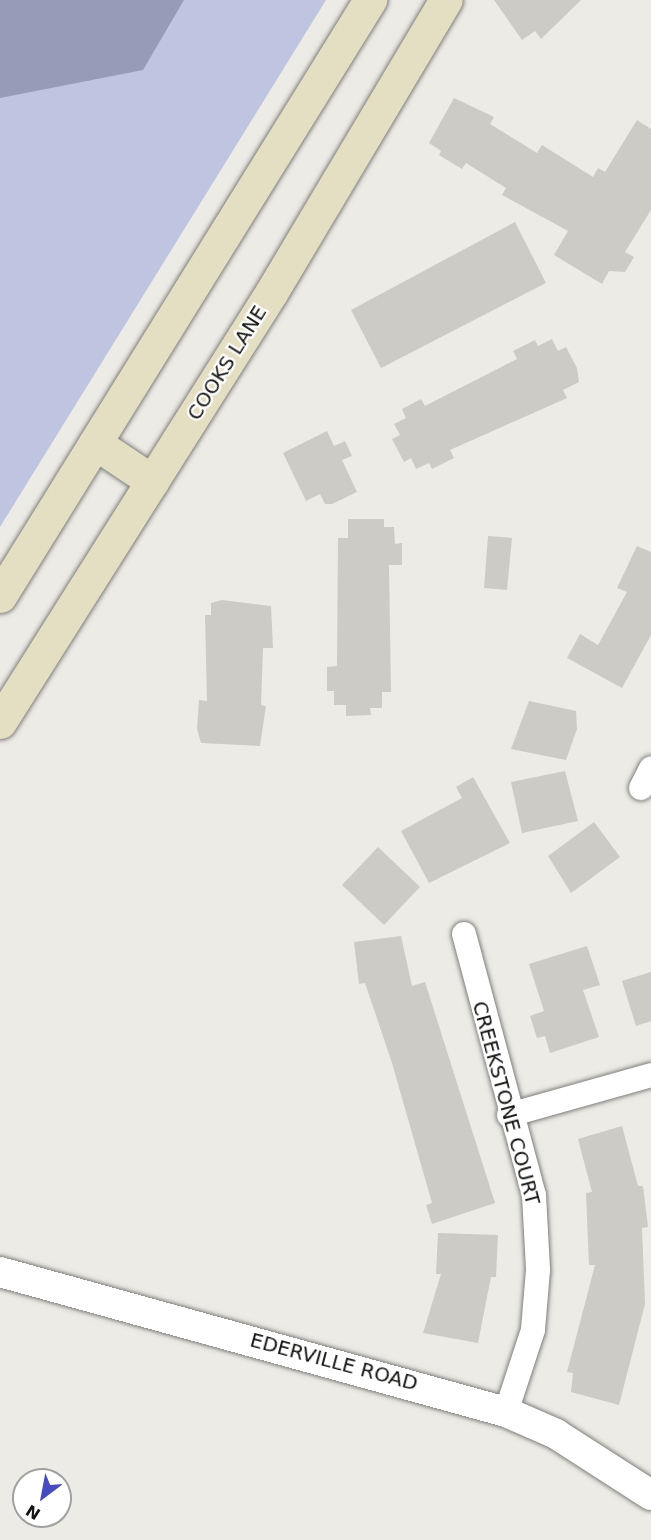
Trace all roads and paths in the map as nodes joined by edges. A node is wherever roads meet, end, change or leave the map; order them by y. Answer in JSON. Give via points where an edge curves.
{"nodes":[{"id":1,"x":370,"y":0,"type":"edge"},
{"id":2,"x":446,"y":0,"type":"edge"},
{"id":3,"x":95,"y":443,"type":"junction"},
{"id":4,"x":153,"y":481,"type":"junction"},
{"id":5,"x":0,"y":596,"type":"edge"},
{"id":6,"x":0,"y":722,"type":"edge"},
{"id":7,"x":464,"y":934,"type":"dead end"},
{"id":8,"x":651,"y":1074,"type":"edge"},
{"id":9,"x":509,"y":1115,"type":"junction"},
{"id":10,"x":0,"y":1272,"type":"edge"},
{"id":11,"x":506,"y":1412,"type":"junction"},
{"id":12,"x":651,"y":1495,"type":"edge"}],
"edges":[{"from":1,"to":3,"type":"main road"},
{"from":2,"to":4,"type":"main road","name":"COOKS LANE"},
{"from":3,"to":4,"type":"main road"},
{"from":3,"to":5,"type":"main road"},
{"from":4,"to":6,"type":"main road","name":"COOKS LANE"},
{"from":7,"to":9,"type":"street","name":"CREEKSTONE COURT"},
{"from":8,"to":9,"type":"street"},
{"from":9,"to":11,"type":"street","name":"CREEKSTONE COURT","via":[[534,1195],[538,1270],[533,1330]]},
{"from":10,"to":11,"type":"street","name":"EDERVILLE ROAD"},
{"from":11,"to":12,"type":"street","name":"EDERVILLE ROAD","via":[[556,1434]]}]}
